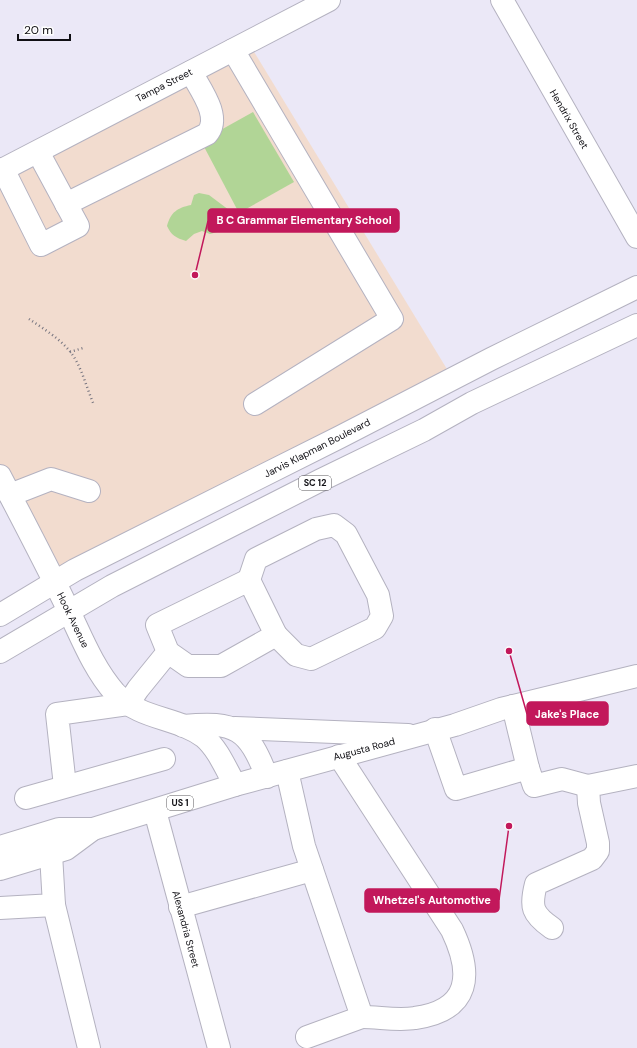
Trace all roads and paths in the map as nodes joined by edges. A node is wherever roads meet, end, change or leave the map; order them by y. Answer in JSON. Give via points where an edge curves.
{"nodes":[{"id":1,"x":329,"y":0,"type":"edge"},
{"id":2,"x":502,"y":0,"type":"edge"},
{"id":3,"x":233,"y":50,"type":"junction"},
{"id":4,"x":191,"y":72,"type":"junction"},
{"id":5,"x":38,"y":152,"type":"junction"},
{"id":6,"x":2,"y":170,"type":"edge"},
{"id":7,"x":66,"y":204,"type":"junction"},
{"id":8,"x":637,"y":237,"type":"edge"},
{"id":9,"x":637,"y":287,"type":"edge"},
{"id":10,"x":29,"y":319,"type":"dead end"},
{"id":11,"x":637,"y":326,"type":"edge"},
{"id":12,"x":83,"y":348,"type":"dead end"},
{"id":13,"x":70,"y":352,"type":"junction"},
{"id":14,"x":255,"y":404,"type":"dead end"},
{"id":15,"x":94,"y":405,"type":"dead end"},
{"id":16,"x":0,"y":476,"type":"edge"},
{"id":17,"x":89,"y":491,"type":"dead end"},
{"id":18,"x":10,"y":495,"type":"junction"},
{"id":19,"x":249,"y":580,"type":"junction"},
{"id":20,"x":55,"y":582,"type":"junction"},
{"id":21,"x":69,"y":610,"type":"junction"},
{"id":22,"x":0,"y":615,"type":"edge"},
{"id":23,"x":276,"y":634,"type":"junction"},
{"id":24,"x":0,"y":652,"type":"edge"},
{"id":25,"x":168,"y":652,"type":"junction"},
{"id":26,"x":637,"y":676,"type":"edge"},
{"id":27,"x":128,"y":704,"type":"junction"},
{"id":28,"x":513,"y":706,"type":"junction"},
{"id":29,"x":184,"y":726,"type":"junction"},
{"id":30,"x":235,"y":728,"type":"junction"},
{"id":31,"x":425,"y":732,"type":"junction"},
{"id":32,"x":339,"y":756,"type":"junction"},
{"id":33,"x":164,"y":759,"type":"dead end"},
{"id":34,"x":528,"y":768,"type":"junction"},
{"id":35,"x":277,"y":774,"type":"junction"},
{"id":36,"x":637,"y":776,"type":"edge"},
{"id":37,"x":235,"y":785,"type":"junction"},
{"id":38,"x":65,"y":786,"type":"junction"},
{"id":39,"x":588,"y":786,"type":"junction"},
{"id":40,"x":26,"y":798,"type":"dead end"},
{"id":41,"x":155,"y":811,"type":"junction"},
{"id":42,"x":93,"y":830,"type":"junction"},
{"id":43,"x":0,"y":847,"type":"edge"},
{"id":44,"x":51,"y":854,"type":"junction"},
{"id":45,"x":0,"y":869,"type":"edge"},
{"id":46,"x":312,"y":870,"type":"junction"},
{"id":47,"x":54,"y":904,"type":"junction"},
{"id":48,"x":180,"y":907,"type":"junction"},
{"id":49,"x":0,"y":908,"type":"edge"},
{"id":50,"x":552,"y":928,"type":"dead end"},
{"id":51,"x":362,"y":1017,"type":"junction"},
{"id":52,"x":307,"y":1037,"type":"dead end"},
{"id":53,"x":88,"y":1048,"type":"edge"},
{"id":54,"x":219,"y":1048,"type":"edge"}],
"edges":[{"from":1,"to":3,"type":"main road","name":"Tampa Street"},
{"from":2,"to":8,"type":"main road","name":"Hendrix Street"},
{"from":3,"to":4,"type":"main road","name":"Tampa Street"},
{"from":3,"to":14,"type":"main road","via":[[392,318]]},
{"from":4,"to":5,"type":"main road","name":"Tampa Street"},
{"from":4,"to":7,"type":"main road","via":[[213,120],[212,128],[207,134]]},
{"from":5,"to":6,"type":"main road","name":"Tampa Street"},
{"from":5,"to":7,"type":"main road"},
{"from":6,"to":7,"type":"main road","via":[[42,245],[78,226]]},
{"from":9,"to":20,"type":"main road","name":"Jarvis Klapman Boulevard"},
{"from":10,"to":13,"type":"path"},
{"from":11,"to":21,"type":"main road","number":"SC 12","via":[[472,403],[424,430]]},
{"from":12,"to":13,"type":"path"},
{"from":13,"to":15,"type":"path","via":[[82,372]]},
{"from":16,"to":18,"type":"main road","name":"Hook Avenue"},
{"from":17,"to":18,"type":"main road","via":[[51,479]]},
{"from":18,"to":20,"type":"main road","name":"Hook Avenue"},
{"from":19,"to":23,"type":"main road"},
{"from":19,"to":23,"type":"main road","via":[[256,559],[316,529],[334,525],[346,534],[378,595],[382,616],[375,628],[311,659],[296,656]]},
{"from":19,"to":25,"type":"main road","via":[[157,625]]},
{"from":20,"to":21,"type":"main road","name":"Hook Avenue"},
{"from":20,"to":22,"type":"main road","name":"Jarvis Klapman Boulevard"},
{"from":21,"to":24,"type":"main road","number":"SC 12"},
{"from":21,"to":27,"type":"main road","name":"Hook Avenue","via":[[89,653],[106,681]]},
{"from":23,"to":25,"type":"main road","via":[[221,666],[188,666]]},
{"from":25,"to":27,"type":"main road"},
{"from":26,"to":28,"type":"main road","name":"Augusta Road","number":"US 1"},
{"from":27,"to":29,"type":"main road","name":"Hook Avenue","via":[[142,713]]},
{"from":27,"to":38,"type":"main road","via":[[58,714]]},
{"from":28,"to":31,"type":"main road","name":"Augusta Road","number":"US 1"},
{"from":28,"to":34,"type":"main road"},
{"from":29,"to":30,"type":"main road","name":"Hook Avenue","via":[[204,724]]},
{"from":29,"to":37,"type":"main road","name":"Hook Avenue","via":[[212,745]]},
{"from":30,"to":31,"type":"main road","name":"Hook Avenue","via":[[294,732]]},
{"from":30,"to":35,"type":"main road","via":[[253,744]]},
{"from":31,"to":32,"type":"main road","name":"Augusta Road","number":"US 1"},
{"from":31,"to":34,"type":"main road","via":[[456,789]]},
{"from":32,"to":35,"type":"main road","name":"Augusta Road","number":"US 1"},
{"from":32,"to":51,"type":"main road","via":[[452,930],[460,947],[465,973],[463,989],[453,1004],[438,1012],[414,1018]]},
{"from":33,"to":38,"type":"main road"},
{"from":34,"to":39,"type":"main road","via":[[534,786],[562,778]]},
{"from":35,"to":37,"type":"main road","name":"Augusta Road","number":"US 1"},
{"from":35,"to":46,"type":"main road"},
{"from":36,"to":39,"type":"main road"},
{"from":37,"to":41,"type":"main road","name":"Augusta Road","number":"US 1"},
{"from":38,"to":40,"type":"main road"},
{"from":39,"to":50,"type":"main road","via":[[588,803],[598,851],[592,859],[536,884],[532,901],[537,917]]},
{"from":41,"to":42,"type":"main road","name":"Augusta Road","number":"US 1"},
{"from":41,"to":48,"type":"main road","name":"Alexandria Street"},
{"from":42,"to":43,"type":"main road","name":"Augusta Road","number":"US 1","via":[[59,830]]},
{"from":42,"to":44,"type":"main road","name":"Augusta Road","number":"US 1","via":[[66,849]]},
{"from":44,"to":45,"type":"main road","name":"Augusta Road","number":"US 1"},
{"from":44,"to":47,"type":"main road"},
{"from":46,"to":48,"type":"main road"},
{"from":46,"to":51,"type":"main road"},
{"from":47,"to":49,"type":"main road"},
{"from":47,"to":53,"type":"main road"},
{"from":48,"to":54,"type":"main road","name":"Alexandria Street"},
{"from":51,"to":52,"type":"main road"}]}
